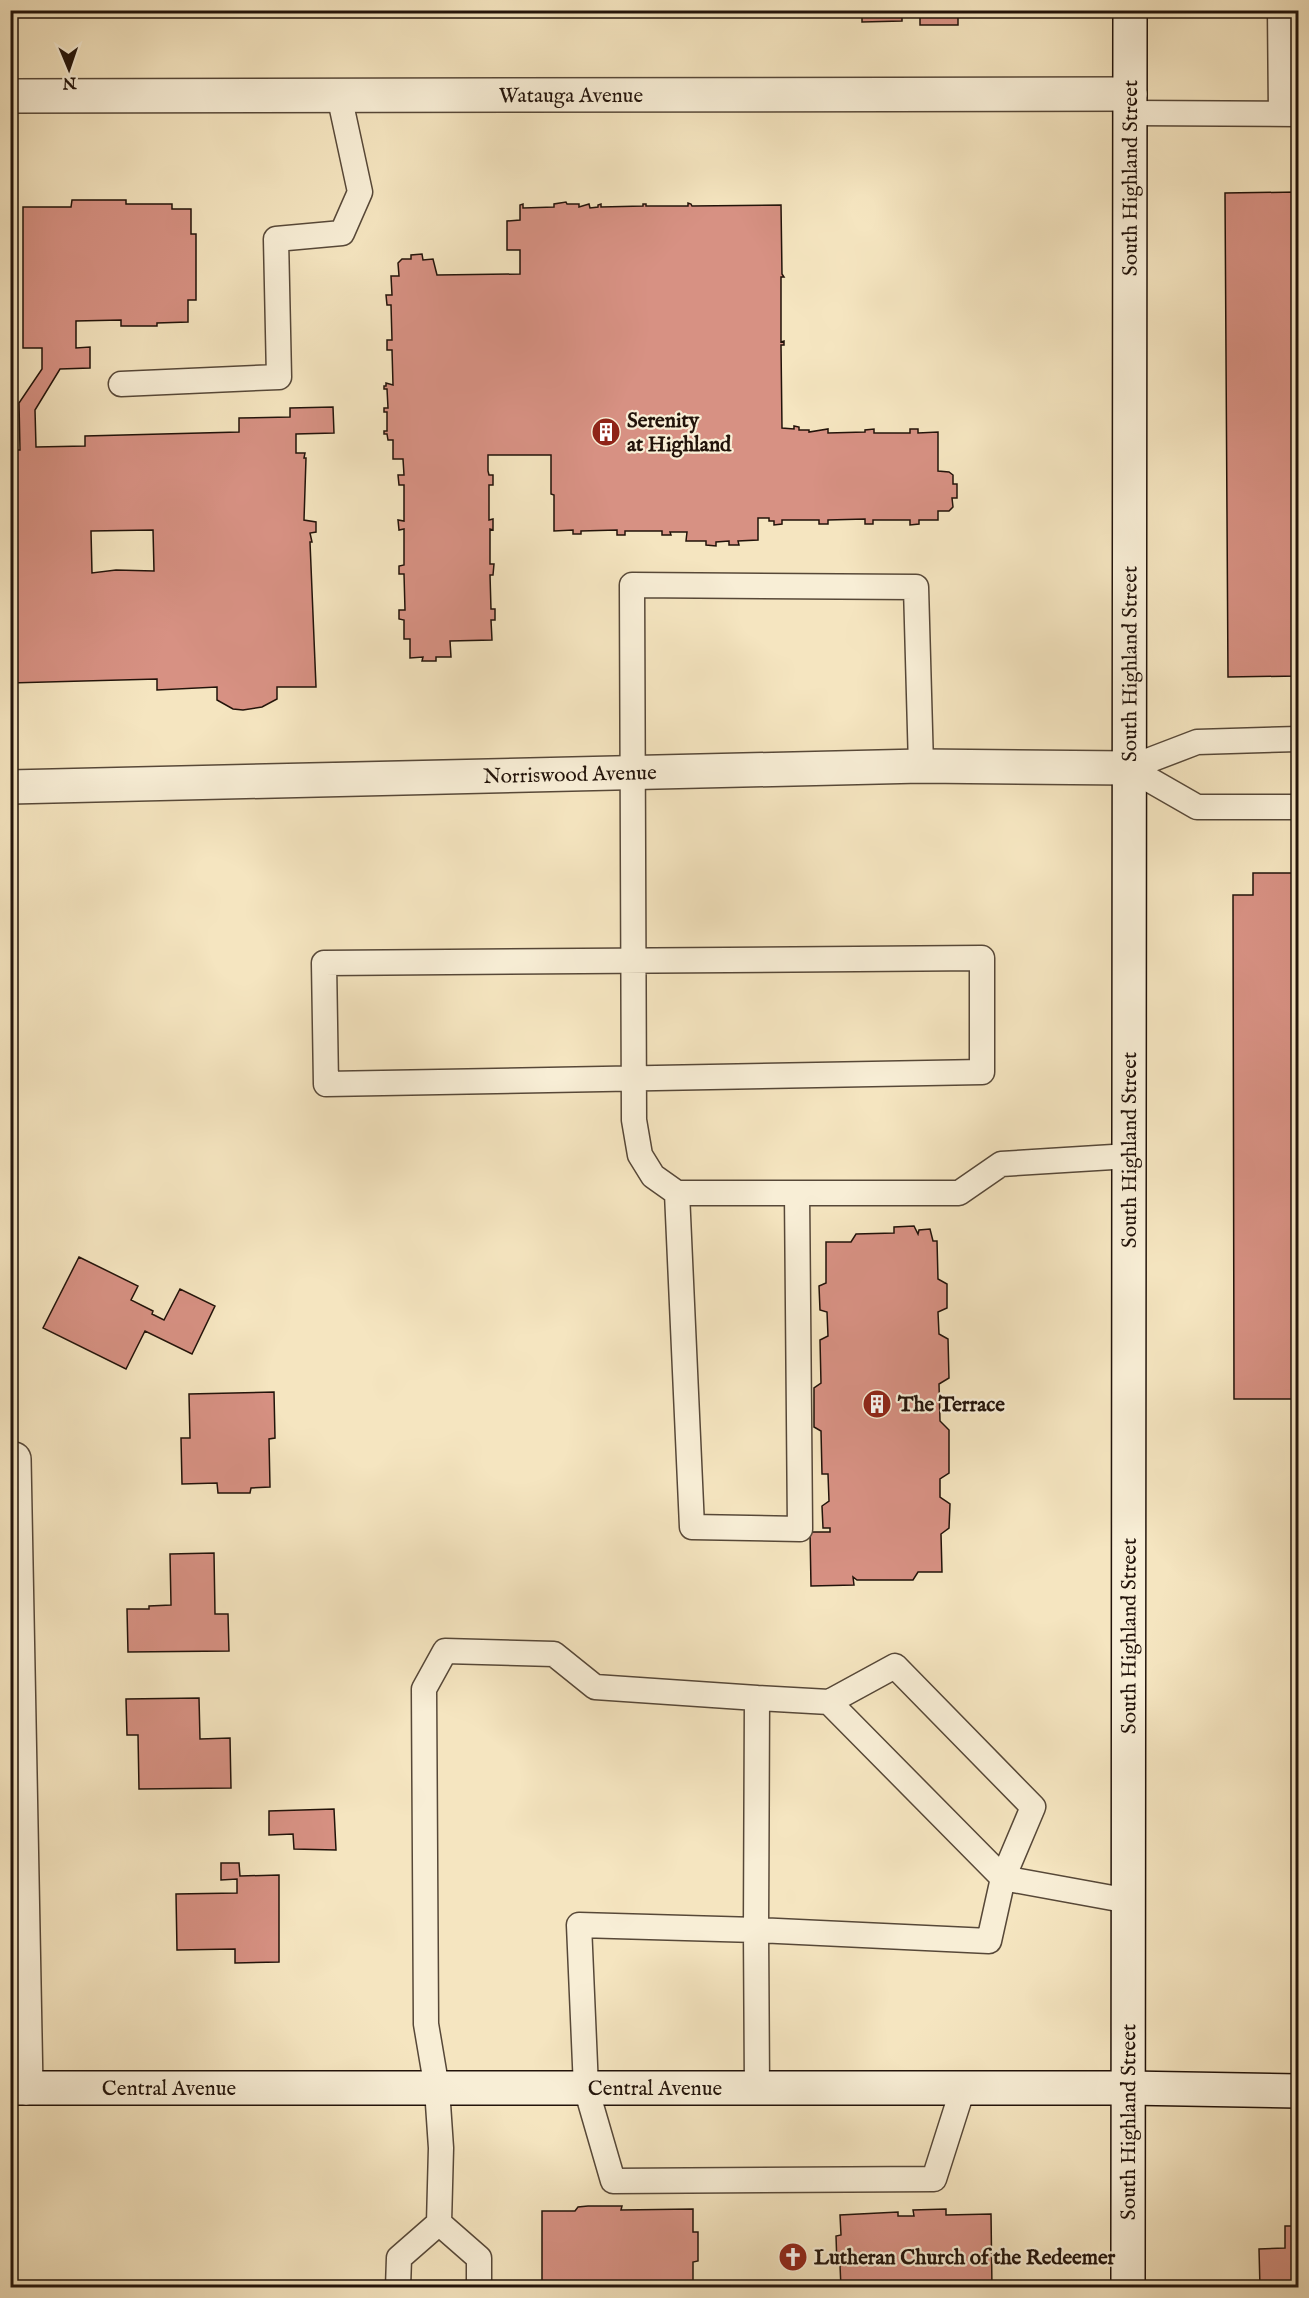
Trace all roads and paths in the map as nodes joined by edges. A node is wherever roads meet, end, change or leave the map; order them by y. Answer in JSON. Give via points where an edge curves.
{"nodes":[{"id":1,"x":1130,"y":10,"type":"edge"},
{"id":2,"x":1280,"y":10,"type":"edge"},
{"id":3,"x":339,"y":95,"type":"junction"},
{"id":4,"x":10,"y":96,"type":"edge"},
{"id":5,"x":1130,"y":103,"type":"junction"},
{"id":6,"x":1290,"y":114,"type":"edge"},
{"id":7,"x":121,"y":384,"type":"dead end"},
{"id":8,"x":1299,"y":739,"type":"edge"},
{"id":9,"x":921,"y":766,"type":"junction"},
{"id":10,"x":1129,"y":768,"type":"junction"},
{"id":11,"x":632,"y":774,"type":"junction"},
{"id":12,"x":10,"y":787,"type":"edge"},
{"id":13,"x":1299,"y":807,"type":"edge"},
{"id":14,"x":632,"y":961,"type":"junction"},
{"id":15,"x":633,"y":1079,"type":"junction"},
{"id":16,"x":1130,"y":1156,"type":"junction"},
{"id":17,"x":677,"y":1192,"type":"junction"},
{"id":18,"x":797,"y":1193,"type":"junction"},
{"id":19,"x":14,"y":1459,"type":"dead end"},
{"id":20,"x":757,"y":1698,"type":"junction"},
{"id":21,"x":829,"y":1702,"type":"junction"},
{"id":22,"x":1003,"y":1878,"type":"junction"},
{"id":23,"x":1129,"y":1900,"type":"junction"},
{"id":24,"x":756,"y":1930,"type":"junction"},
{"id":25,"x":18,"y":2088,"type":"edge"},
{"id":26,"x":586,"y":2088,"type":"junction"},
{"id":27,"x":757,"y":2088,"type":"junction"},
{"id":28,"x":963,"y":2088,"type":"junction"},
{"id":29,"x":1128,"y":2088,"type":"junction"},
{"id":30,"x":437,"y":2089,"type":"junction"},
{"id":31,"x":1299,"y":2091,"type":"edge"},
{"id":32,"x":439,"y":2223,"type":"junction"},
{"id":33,"x":398,"y":2288,"type":"edge"},
{"id":34,"x":479,"y":2288,"type":"edge"},
{"id":35,"x":1128,"y":2288,"type":"edge"}],
"edges":[{"from":1,"to":5,"type":"main road","name":"South Highland Street"},
{"from":2,"to":6,"type":"lane"},
{"from":3,"to":4,"type":"main road","name":"Watauga Avenue"},
{"from":3,"to":5,"type":"main road","name":"Watauga Avenue"},
{"from":3,"to":7,"type":"lane","via":[[360,192],[342,232],[276,239],[279,377]]},
{"from":5,"to":6,"type":"lane"},
{"from":5,"to":10,"type":"main road","name":"South Highland Street"},
{"from":8,"to":10,"type":"lane","via":[[1197,742]]},
{"from":9,"to":10,"type":"main road","name":"Norriswood Avenue"},
{"from":9,"to":11,"type":"main road","name":"Norriswood Avenue"},
{"from":9,"to":11,"type":"lane","via":[[916,587],[632,585]]},
{"from":10,"to":13,"type":"lane","via":[[1197,807]]},
{"from":10,"to":16,"type":"main road","name":"South Highland Street"},
{"from":11,"to":12,"type":"main road","name":"Norriswood Avenue"},
{"from":11,"to":14,"type":"lane"},
{"from":14,"to":15,"type":"lane"},
{"from":14,"to":15,"type":"lane","via":[[324,963],[326,1084]]},
{"from":14,"to":15,"type":"lane","via":[[982,958],[982,1072]]},
{"from":15,"to":17,"type":"lane","via":[[640,1155],[653,1176]]},
{"from":16,"to":18,"type":"lane","via":[[1001,1164],[959,1193]]},
{"from":16,"to":23,"type":"main road","name":"South Highland Street"},
{"from":17,"to":18,"type":"lane"},
{"from":17,"to":18,"type":"lane","via":[[692,1527],[800,1529]]},
{"from":19,"to":25,"type":"main road"},
{"from":20,"to":21,"type":"lane"},
{"from":20,"to":24,"type":"lane"},
{"from":20,"to":30,"type":"lane","via":[[595,1688],[555,1654],[445,1651],[424,1689],[426,2024]]},
{"from":21,"to":22,"type":"lane"},
{"from":21,"to":22,"type":"lane","via":[[896,1666],[1033,1807]]},
{"from":22,"to":23,"type":"lane"},
{"from":22,"to":24,"type":"lane","via":[[989,1941]]},
{"from":23,"to":29,"type":"main road","name":"South Highland Street"},
{"from":24,"to":26,"type":"lane","via":[[579,1925]]},
{"from":24,"to":27,"type":"lane"},
{"from":25,"to":30,"type":"main road","name":"Central Avenue"},
{"from":26,"to":27,"type":"main road","name":"Central Avenue"},
{"from":26,"to":28,"type":"lane","via":[[613,2181],[934,2179]]},
{"from":26,"to":30,"type":"main road","name":"Central Avenue"},
{"from":27,"to":28,"type":"main road","name":"Central Avenue"},
{"from":28,"to":29,"type":"main road","name":"Central Avenue"},
{"from":29,"to":31,"type":"main road","name":"Central Avenue"},
{"from":29,"to":35,"type":"main road","name":"South Highland Street"},
{"from":30,"to":32,"type":"lane","via":[[441,2148]]},
{"from":32,"to":33,"type":"lane","via":[[399,2258]]},
{"from":32,"to":34,"type":"lane","via":[[479,2258]]}]}
